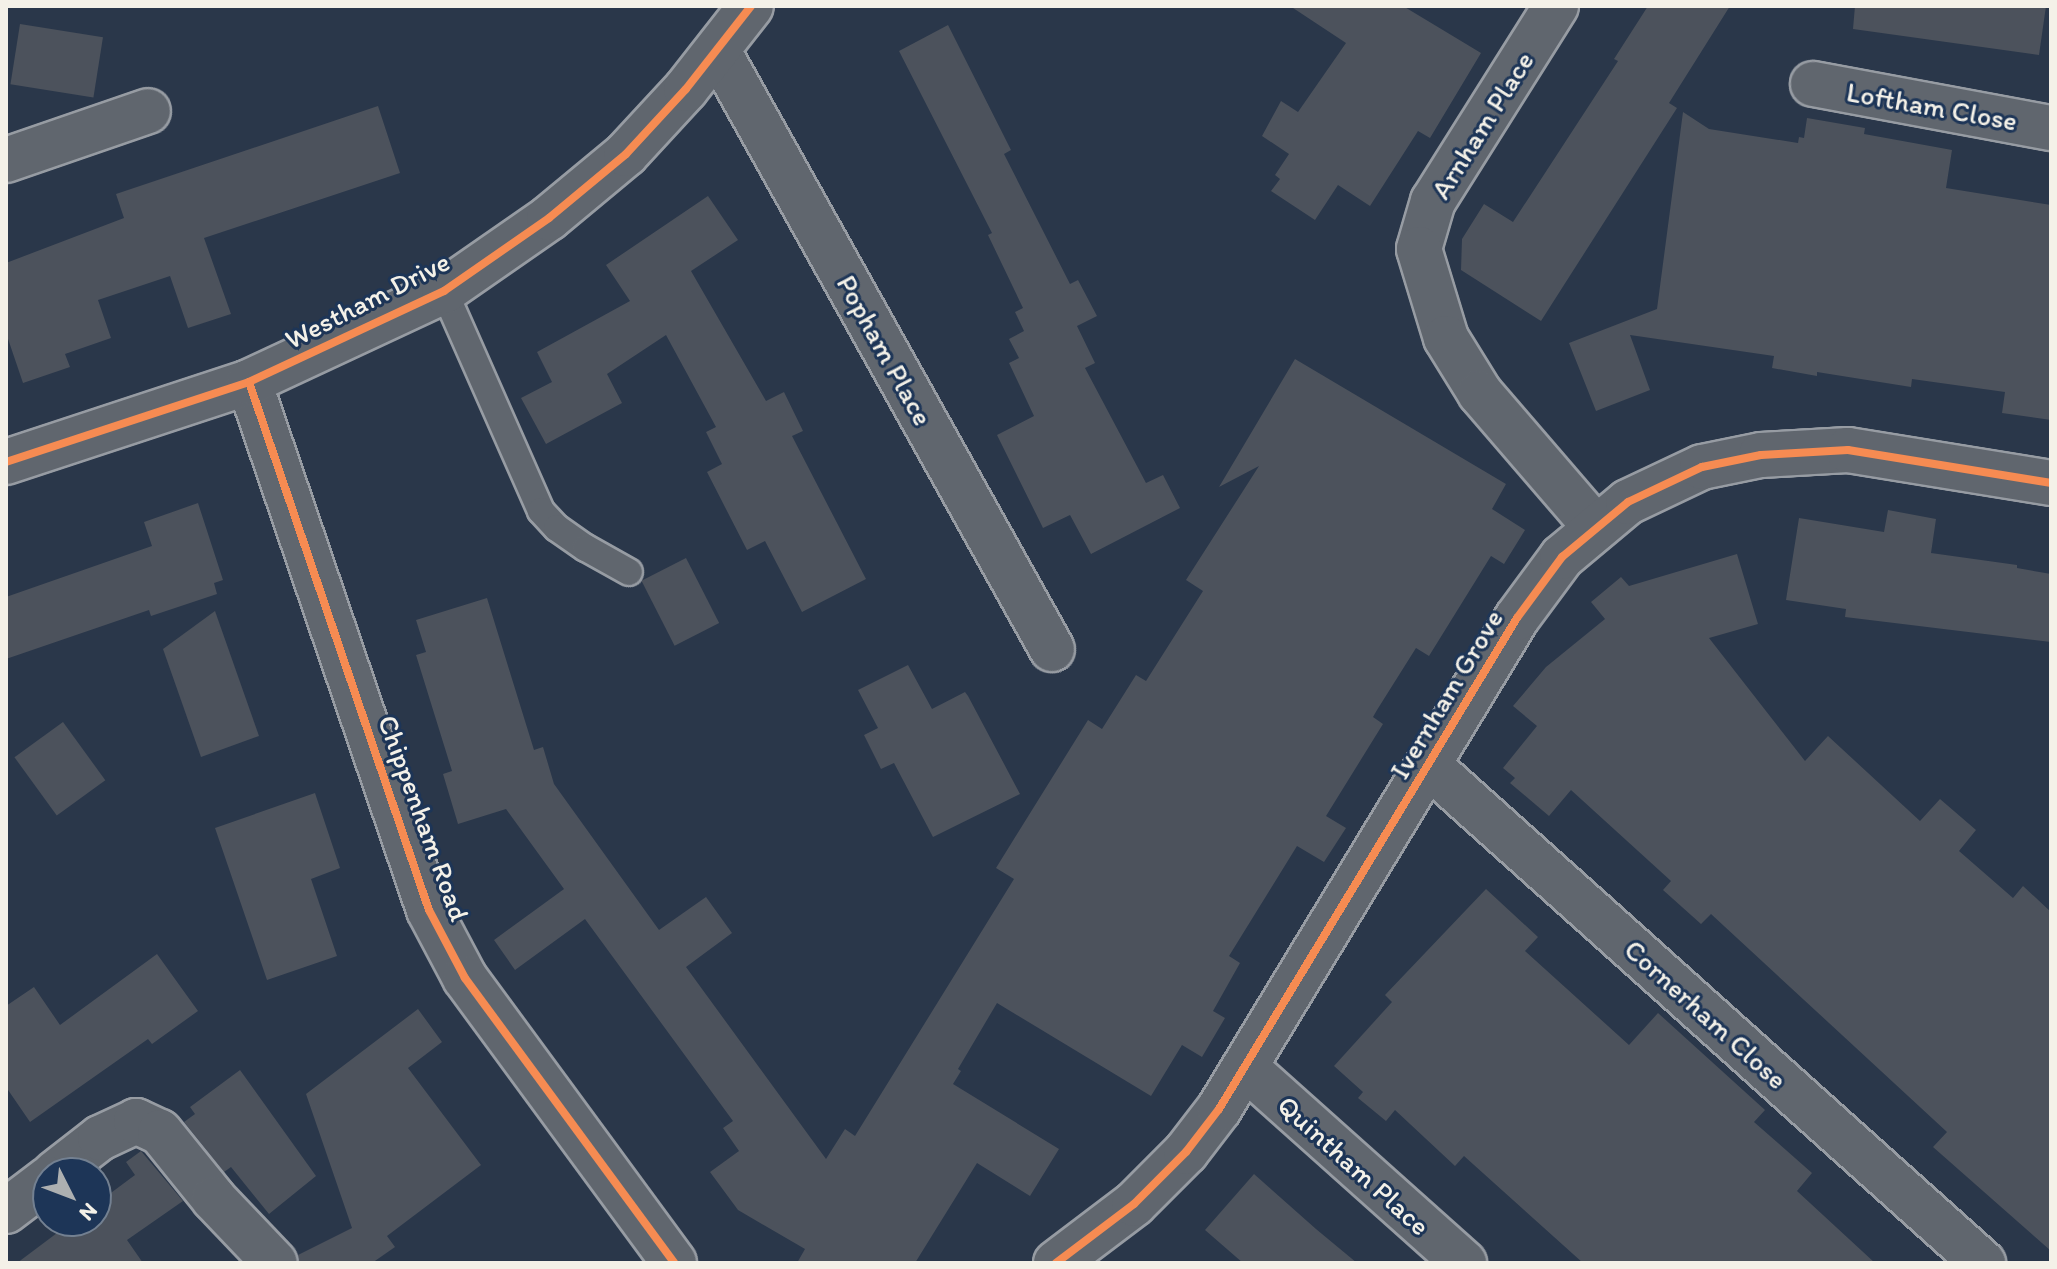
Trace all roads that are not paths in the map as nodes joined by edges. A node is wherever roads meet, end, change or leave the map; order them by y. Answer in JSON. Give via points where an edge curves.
{"nodes":[{"id":1,"x":751,"y":6,"type":"edge"},
{"id":2,"x":1556,"y":6,"type":"edge"},
{"id":3,"x":718,"y":51,"type":"junction"},
{"id":4,"x":1813,"y":84,"type":"dead end"},
{"id":5,"x":148,"y":111,"type":"dead end"},
{"id":6,"x":2051,"y":128,"type":"edge"},
{"id":7,"x":6,"y":160,"type":"edge"},
{"id":8,"x":444,"y":291,"type":"junction"},
{"id":9,"x":249,"y":382,"type":"junction"},
{"id":10,"x":6,"y":462,"type":"edge"},
{"id":11,"x":2051,"y":483,"type":"edge"},
{"id":12,"x":1596,"y":528,"type":"junction"},
{"id":13,"x":629,"y":572,"type":"dead end"},
{"id":14,"x":1052,"y":649,"type":"dead end"},
{"id":15,"x":1428,"y":765,"type":"junction"},
{"id":16,"x":1245,"y":1067,"type":"junction"},
{"id":17,"x":76,"y":1157,"type":"edge"},
{"id":18,"x":32,"y":1191,"type":"edge"},
{"id":19,"x":6,"y":1211,"type":"edge"},
{"id":20,"x":275,"y":1263,"type":"edge"},
{"id":21,"x":674,"y":1263,"type":"edge"},
{"id":22,"x":1056,"y":1263,"type":"edge"},
{"id":23,"x":1464,"y":1263,"type":"edge"},
{"id":24,"x":1983,"y":1263,"type":"edge"}],
"edges":[{"from":1,"to":3,"type":"street","name":"Westham Drive"},
{"from":2,"to":12,"type":"street","name":"Arnham Place","via":[[1433,201],[1419,249],[1446,338],[1480,393]]},
{"from":3,"to":8,"type":"street","name":"Westham Drive","via":[[626,154],[549,218]]},
{"from":3,"to":14,"type":"street","name":"Popham Place"},
{"from":4,"to":6,"type":"street","name":"Loftham Close"},
{"from":5,"to":7,"type":"street"},
{"from":8,"to":9,"type":"street","name":"Westham Drive"},
{"from":8,"to":13,"type":"lane","via":[[541,511],[586,548]]},
{"from":9,"to":10,"type":"street","name":"Westham Drive"},
{"from":9,"to":21,"type":"street","name":"Chippenham Road","via":[[429,910],[465,978]]},
{"from":11,"to":12,"type":"street","name":"Ivernham Grove","via":[[1848,450],[1761,455],[1702,467],[1628,502]]},
{"from":12,"to":15,"type":"street","name":"Ivernham Grove","via":[[1562,557],[1517,618]]},
{"from":15,"to":16,"type":"street","name":"Ivernham Grove"},
{"from":15,"to":24,"type":"street","name":"Cornerham Close"},
{"from":16,"to":22,"type":"street","name":"Ivernham Grove","via":[[1186,1152],[1134,1204]]},
{"from":16,"to":23,"type":"street","name":"Quintham Place"},
{"from":17,"to":20,"type":"street","via":[[136,1121],[160,1132]]},
{"from":18,"to":19,"type":"street"}]}
